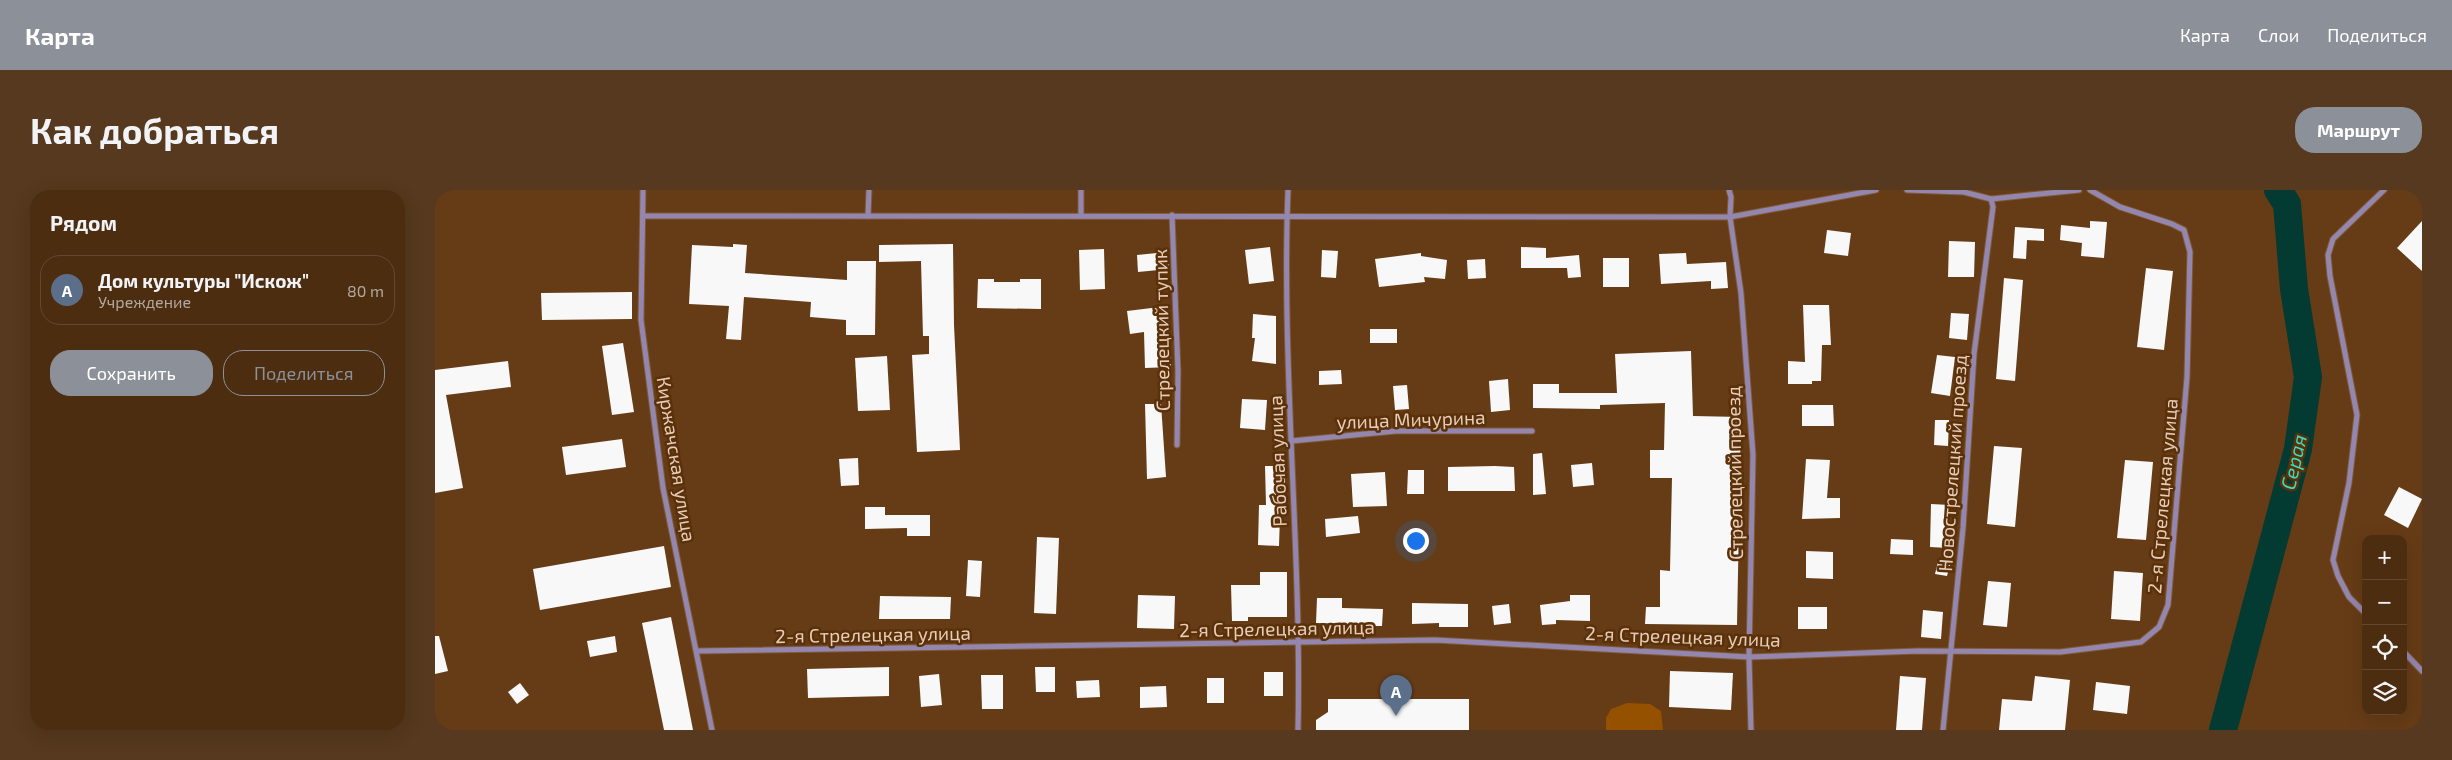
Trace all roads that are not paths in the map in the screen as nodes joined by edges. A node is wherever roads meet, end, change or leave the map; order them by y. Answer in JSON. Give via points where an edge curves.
{"nodes":[{"id":1,"x":643,"y":190,"type":"edge"},
{"id":2,"x":869,"y":190,"type":"edge"},
{"id":3,"x":1081,"y":190,"type":"edge"},
{"id":4,"x":1288,"y":190,"type":"edge"},
{"id":5,"x":1729,"y":190,"type":"edge"},
{"id":6,"x":1876,"y":190,"type":"edge"},
{"id":7,"x":1907,"y":190,"type":"edge"},
{"id":8,"x":2079,"y":190,"type":"edge"},
{"id":9,"x":2090,"y":190,"type":"edge"},
{"id":10,"x":2384,"y":190,"type":"edge"},
{"id":11,"x":1991,"y":199,"type":"junction"},
{"id":12,"x":1081,"y":215,"type":"junction"},
{"id":13,"x":1173,"y":215,"type":"junction"},
{"id":14,"x":643,"y":216,"type":"junction"},
{"id":15,"x":869,"y":216,"type":"junction"},
{"id":16,"x":1287,"y":216,"type":"junction"},
{"id":17,"x":1729,"y":217,"type":"junction"},
{"id":18,"x":1532,"y":431,"type":"dead end"},
{"id":19,"x":1291,"y":441,"type":"junction"},
{"id":20,"x":1177,"y":445,"type":"dead end"},
{"id":21,"x":2362,"y":610,"type":"edge"},
{"id":22,"x":1299,"y":644,"type":"junction"},
{"id":23,"x":697,"y":651,"type":"junction"},
{"id":24,"x":1952,"y":651,"type":"junction"},
{"id":25,"x":2407,"y":655,"type":"edge"},
{"id":26,"x":1749,"y":657,"type":"junction"},
{"id":27,"x":2422,"y":671,"type":"edge"},
{"id":28,"x":712,"y":730,"type":"edge"},
{"id":29,"x":1298,"y":730,"type":"edge"},
{"id":30,"x":1751,"y":730,"type":"edge"},
{"id":31,"x":1943,"y":730,"type":"edge"}],
"edges":[{"from":1,"to":14,"type":"street","name":"Киржачская улица"},
{"from":2,"to":15,"type":"street"},
{"from":3,"to":12,"type":"street"},
{"from":4,"to":16,"type":"street","name":"Рабочая улица"},
{"from":5,"to":17,"type":"street","name":"Стрелецкий проезд"},
{"from":6,"to":17,"type":"street"},
{"from":7,"to":11,"type":"street","via":[[1964,192]]},
{"from":8,"to":11,"type":"street"},
{"from":9,"to":24,"type":"street","name":"2-я Стрелецкая улица","via":[[2120,207],[2184,230],[2191,252],[2187,377],[2169,605],[2159,627],[2141,642],[2059,652]]},
{"from":10,"to":21,"type":"street","via":[[2333,239],[2328,255],[2357,415],[2349,483],[2333,560],[2349,597]]},
{"from":11,"to":24,"type":"street","name":"Новострелецкий проезд","via":[[1993,207],[1975,354]]},
{"from":12,"to":13,"type":"street"},
{"from":12,"to":15,"type":"street"},
{"from":13,"to":16,"type":"street"},
{"from":13,"to":20,"type":"street","name":"Стрелецкий тупик"},
{"from":14,"to":15,"type":"street"},
{"from":14,"to":23,"type":"street","name":"Киржачская улица","via":[[641,320],[663,488]]},
{"from":16,"to":17,"type":"street"},
{"from":16,"to":19,"type":"street","name":"Рабочая улица"},
{"from":17,"to":26,"type":"street","name":"Стрелецкий проезд","via":[[1741,293],[1753,455]]},
{"from":18,"to":19,"type":"street","name":"улица Мичурина","via":[[1396,431]]},
{"from":19,"to":22,"type":"street","name":"Рабочая улица"},
{"from":22,"to":23,"type":"street","name":"2-я Стрелецкая улица"},
{"from":22,"to":26,"type":"street","name":"2-я Стрелецкая улица","via":[[1435,640]]},
{"from":22,"to":29,"type":"street","name":"Рабочая улица"},
{"from":23,"to":28,"type":"street","name":"Киржачская улица"},
{"from":24,"to":26,"type":"street","name":"2-я Стрелецкая улица"},
{"from":24,"to":31,"type":"street","name":"Новострелецкий проезд"},
{"from":25,"to":27,"type":"street"},
{"from":26,"to":30,"type":"street","name":"Стрелецкий проезд"}]}
